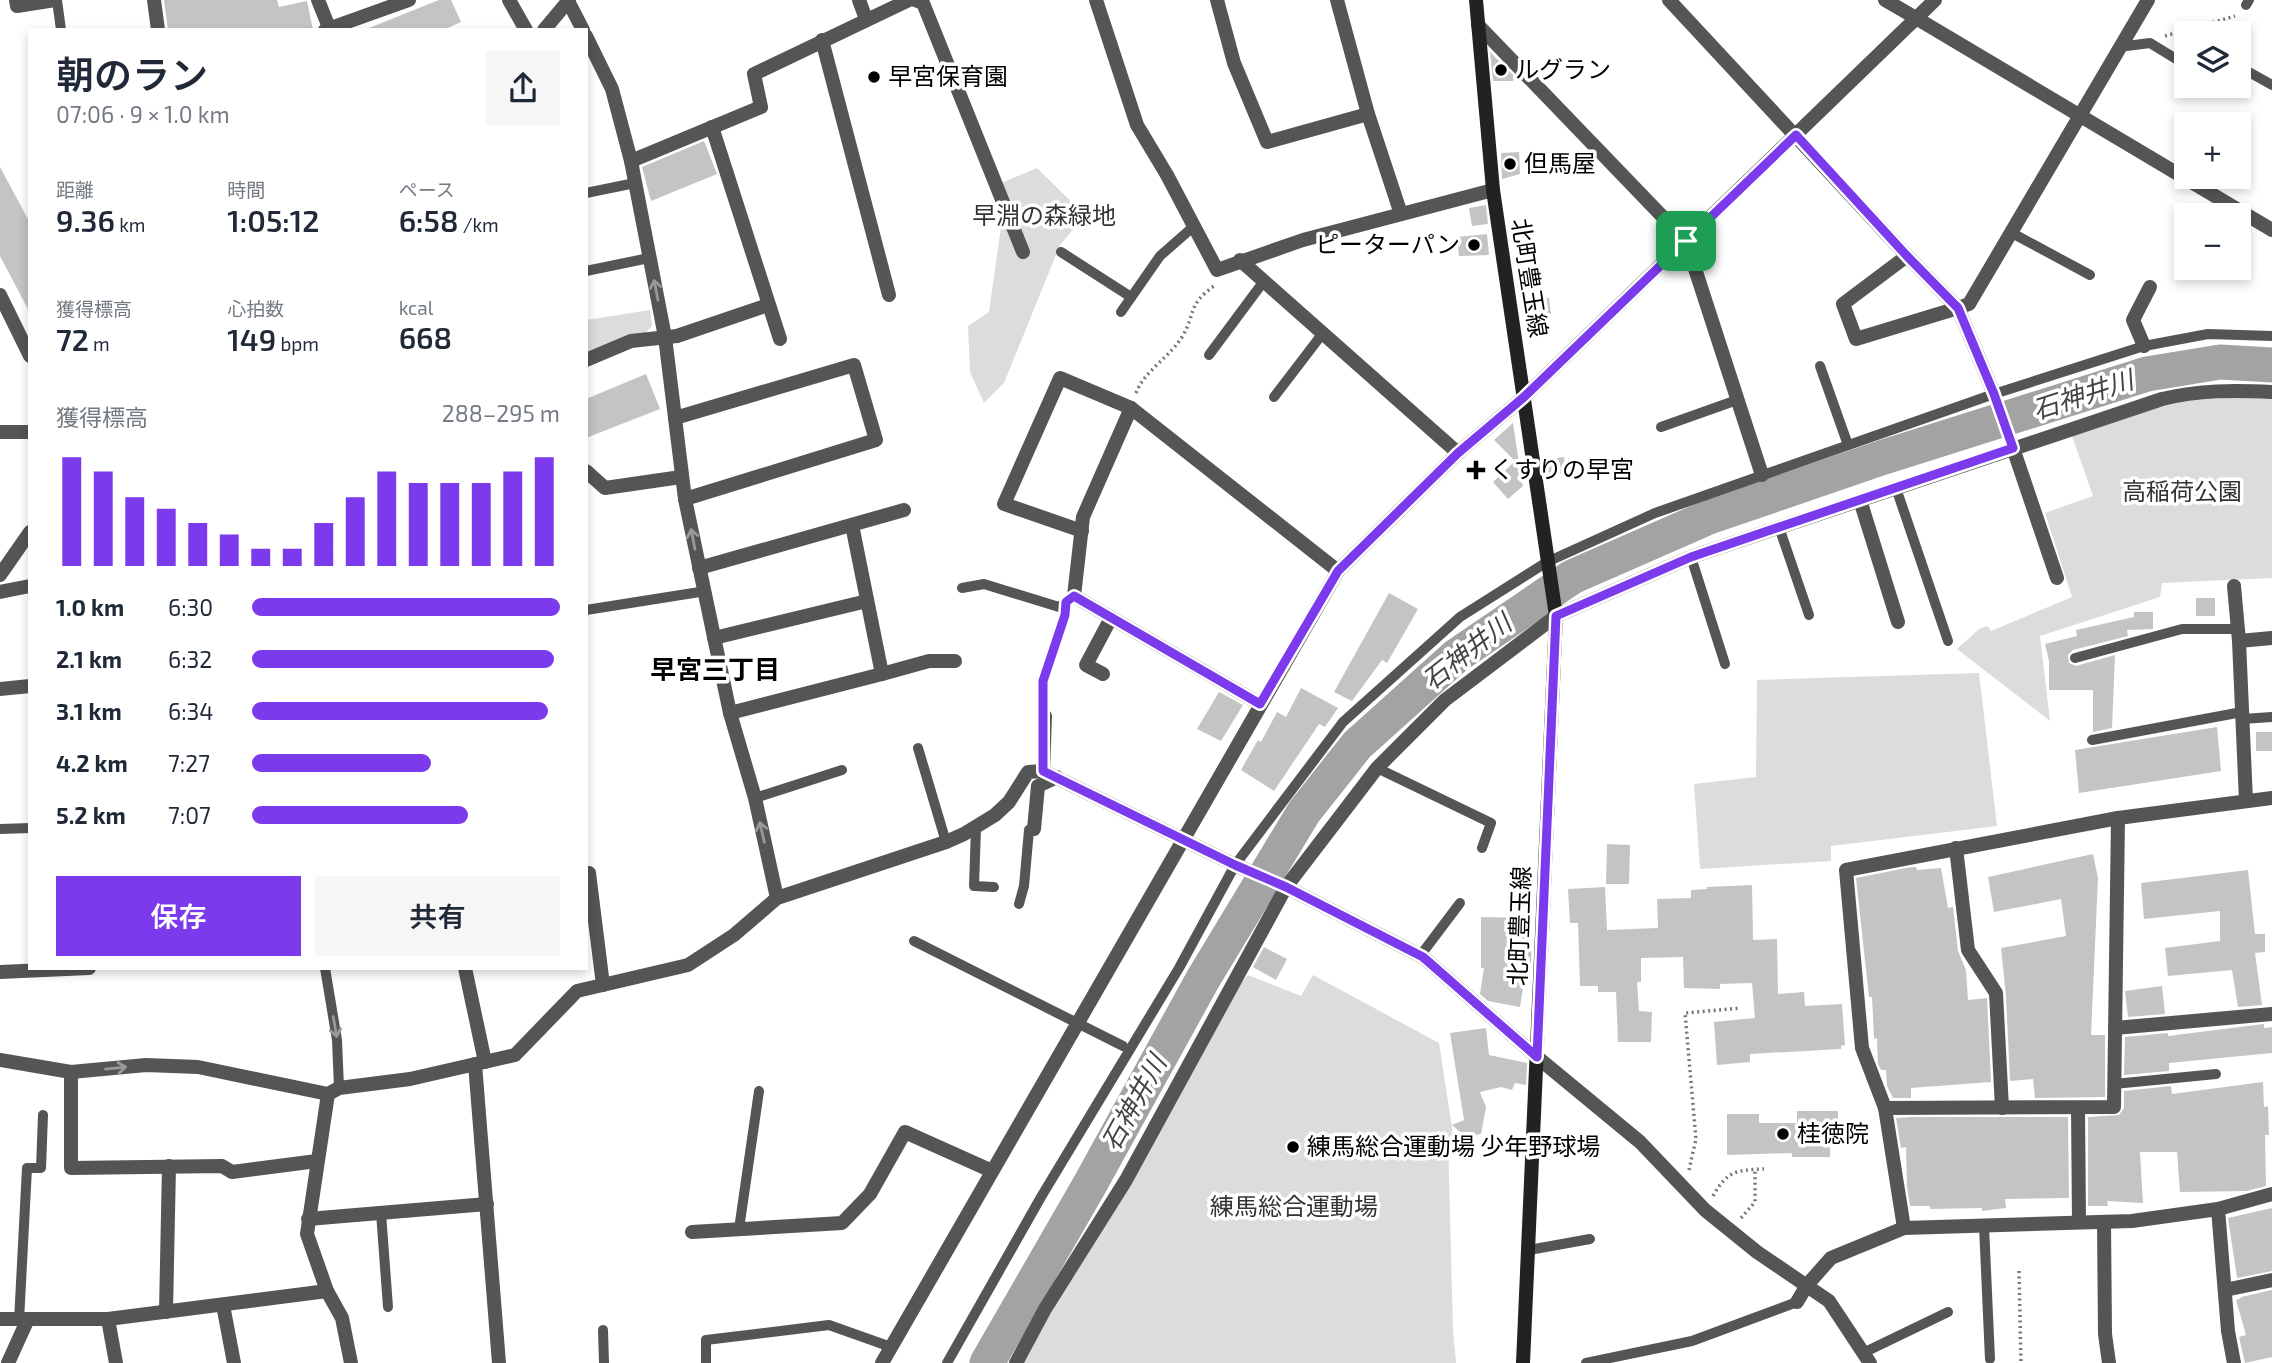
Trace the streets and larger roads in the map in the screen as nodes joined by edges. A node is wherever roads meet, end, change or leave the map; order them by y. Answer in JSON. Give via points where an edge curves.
{"nodes":[{"id":1,"x":16,"y":0,"type":"edge"},
{"id":2,"x":56,"y":0,"type":"edge"},
{"id":3,"x":154,"y":0,"type":"edge"},
{"id":4,"x":318,"y":0,"type":"edge"},
{"id":5,"x":409,"y":0,"type":"edge"},
{"id":6,"x":509,"y":0,"type":"edge"},
{"id":7,"x":859,"y":0,"type":"edge"},
{"id":8,"x":909,"y":0,"type":"edge"},
{"id":9,"x":915,"y":0,"type":"edge"},
{"id":10,"x":1096,"y":0,"type":"edge"},
{"id":11,"x":1217,"y":0,"type":"edge"},
{"id":12,"x":1337,"y":0,"type":"edge"},
{"id":13,"x":1476,"y":0,"type":"edge"},
{"id":14,"x":1670,"y":0,"type":"edge"},
{"id":15,"x":1885,"y":0,"type":"edge"},
{"id":16,"x":1936,"y":0,"type":"edge"},
{"id":17,"x":2147,"y":0,"type":"edge"},
{"id":18,"x":569,"y":1,"type":"edge"},
{"id":19,"x":1916,"y":18,"type":"junction"},
{"id":20,"x":866,"y":19,"type":"junction"},
{"id":21,"x":1478,"y":25,"type":"junction"},
{"id":22,"x":158,"y":28,"type":"edge"},
{"id":23,"x":328,"y":28,"type":"edge"},
{"id":24,"x":331,"y":28,"type":"edge"},
{"id":25,"x":525,"y":28,"type":"edge"},
{"id":26,"x":546,"y":28,"type":"edge"},
{"id":27,"x":582,"y":28,"type":"edge"},
{"id":28,"x":588,"y":40,"type":"edge"},
{"id":29,"x":822,"y":40,"type":"junction"},
{"id":30,"x":1368,"y":114,"type":"junction"},
{"id":31,"x":2078,"y":116,"type":"junction"},
{"id":32,"x":712,"y":127,"type":"junction"},
{"id":33,"x":1796,"y":135,"type":"junction"},
{"id":34,"x":631,"y":161,"type":"junction"},
{"id":35,"x":1493,"y":190,"type":"junction"},
{"id":36,"x":1401,"y":214,"type":"junction"},
{"id":37,"x":2272,"y":230,"type":"edge"},
{"id":38,"x":1686,"y":241,"type":"junction"},
{"id":39,"x":1023,"y":252,"type":"dead end"},
{"id":40,"x":1907,"y":256,"type":"junction"},
{"id":41,"x":1240,"y":260,"type":"junction"},
{"id":42,"x":2150,"y":287,"type":"dead end"},
{"id":43,"x":0,"y":295,"type":"edge"},
{"id":44,"x":889,"y":295,"type":"dead end"},
{"id":45,"x":768,"y":305,"type":"junction"},
{"id":46,"x":1958,"y":308,"type":"junction"},
{"id":47,"x":665,"y":337,"type":"junction"},
{"id":48,"x":780,"y":339,"type":"dead end"},
{"id":49,"x":2144,"y":346,"type":"road end"},
{"id":50,"x":28,"y":352,"type":"edge"},
{"id":51,"x":588,"y":359,"type":"edge"},
{"id":52,"x":2272,"y":392,"type":"edge"},
{"id":53,"x":1994,"y":394,"type":"road end"},
{"id":54,"x":1524,"y":397,"type":"junction"},
{"id":55,"x":1131,"y":408,"type":"junction"},
{"id":56,"x":675,"y":418,"type":"junction"},
{"id":57,"x":0,"y":432,"type":"edge"},
{"id":58,"x":28,"y":432,"type":"edge"},
{"id":59,"x":2013,"y":448,"type":"junction"},
{"id":60,"x":1458,"y":453,"type":"junction"},
{"id":61,"x":588,"y":473,"type":"edge"},
{"id":62,"x":1762,"y":475,"type":"road end"},
{"id":63,"x":681,"y":477,"type":"junction"},
{"id":64,"x":685,"y":499,"type":"junction"},
{"id":65,"x":1860,"y":500,"type":"junction"},
{"id":66,"x":904,"y":510,"type":"dead end"},
{"id":67,"x":852,"y":524,"type":"junction"},
{"id":68,"x":1082,"y":531,"type":"junction"},
{"id":69,"x":28,"y":535,"type":"edge"},
{"id":70,"x":699,"y":568,"type":"junction"},
{"id":71,"x":1338,"y":571,"type":"junction"},
{"id":72,"x":0,"y":575,"type":"edge"},
{"id":73,"x":2057,"y":578,"type":"dead end"},
{"id":74,"x":28,"y":586,"type":"edge"},
{"id":75,"x":2234,"y":586,"type":"dead end"},
{"id":76,"x":0,"y":592,"type":"edge"},
{"id":77,"x":867,"y":601,"type":"junction"},
{"id":78,"x":1556,"y":616,"type":"junction"},
{"id":79,"x":1111,"y":618,"type":"junction"},
{"id":80,"x":1898,"y":622,"type":"dead end"},
{"id":81,"x":2238,"y":635,"type":"junction"},
{"id":82,"x":714,"y":638,"type":"junction"},
{"id":83,"x":2272,"y":638,"type":"edge"},
{"id":84,"x":955,"y":662,"type":"dead end"},
{"id":85,"x":882,"y":674,"type":"junction"},
{"id":86,"x":1103,"y":674,"type":"dead end"},
{"id":87,"x":28,"y":686,"type":"edge"},
{"id":88,"x":0,"y":689,"type":"edge"},
{"id":89,"x":1260,"y":704,"type":"junction"},
{"id":90,"x":730,"y":713,"type":"junction"},
{"id":91,"x":1045,"y":716,"type":"road end"},
{"id":92,"x":1043,"y":771,"type":"junction"},
{"id":93,"x":1057,"y":777,"type":"junction"},
{"id":94,"x":2272,"y":798,"type":"edge"},
{"id":95,"x":2246,"y":801,"type":"junction"},
{"id":96,"x":2118,"y":818,"type":"junction"},
{"id":97,"x":1034,"y":829,"type":"road end"},
{"id":98,"x":1182,"y":838,"type":"junction"},
{"id":99,"x":1956,"y":848,"type":"junction"},
{"id":100,"x":589,"y":873,"type":"dead end"},
{"id":101,"x":1281,"y":886,"type":"junction"},
{"id":102,"x":777,"y":898,"type":"junction"},
{"id":103,"x":44,"y":970,"type":"edge"},
{"id":104,"x":465,"y":970,"type":"edge"},
{"id":105,"x":0,"y":972,"type":"edge"},
{"id":106,"x":603,"y":985,"type":"junction"},
{"id":107,"x":2272,"y":1014,"type":"edge"},
{"id":108,"x":2115,"y":1028,"type":"junction"},
{"id":109,"x":1537,"y":1057,"type":"junction"},
{"id":110,"x":0,"y":1060,"type":"edge"},
{"id":111,"x":480,"y":1063,"type":"junction"},
{"id":112,"x":71,"y":1072,"type":"junction"},
{"id":113,"x":334,"y":1091,"type":"junction"},
{"id":114,"x":1885,"y":1108,"type":"junction"},
{"id":115,"x":2002,"y":1108,"type":"junction"},
{"id":116,"x":2078,"y":1108,"type":"junction"},
{"id":117,"x":317,"y":1161,"type":"junction"},
{"id":118,"x":169,"y":1166,"type":"junction"},
{"id":119,"x":992,"y":1171,"type":"junction"},
{"id":120,"x":2272,"y":1194,"type":"edge"},
{"id":121,"x":487,"y":1204,"type":"junction"},
{"id":122,"x":2218,"y":1209,"type":"junction"},
{"id":123,"x":308,"y":1219,"type":"junction"},
{"id":124,"x":2079,"y":1222,"type":"junction"},
{"id":125,"x":2105,"y":1222,"type":"junction"},
{"id":126,"x":1904,"y":1228,"type":"junction"},
{"id":127,"x":692,"y":1232,"type":"dead end"},
{"id":128,"x":2272,"y":1280,"type":"edge"},
{"id":129,"x":1807,"y":1285,"type":"junction"},
{"id":130,"x":2225,"y":1290,"type":"junction"},
{"id":131,"x":327,"y":1291,"type":"junction"},
{"id":132,"x":1797,"y":1303,"type":"road end"},
{"id":133,"x":223,"y":1306,"type":"junction"},
{"id":134,"x":166,"y":1312,"type":"junction"},
{"id":135,"x":0,"y":1319,"type":"edge"},
{"id":136,"x":108,"y":1319,"type":"junction"},
{"id":137,"x":23,"y":1321,"type":"junction"},
{"id":138,"x":1867,"y":1358,"type":"edge"},
{"id":139,"x":9,"y":1363,"type":"edge"},
{"id":140,"x":116,"y":1363,"type":"edge"},
{"id":141,"x":234,"y":1363,"type":"edge"},
{"id":142,"x":351,"y":1363,"type":"edge"},
{"id":143,"x":499,"y":1363,"type":"edge"},
{"id":144,"x":882,"y":1363,"type":"edge"},
{"id":145,"x":1016,"y":1363,"type":"edge"},
{"id":146,"x":1523,"y":1363,"type":"edge"},
{"id":147,"x":2109,"y":1363,"type":"edge"},
{"id":148,"x":2234,"y":1363,"type":"edge"}],
"edges":[{"from":1,"to":2,"type":"street","via":[[17,6]]},
{"from":3,"to":22,"type":"street"},
{"from":4,"to":23,"type":"street"},
{"from":5,"to":24,"type":"street"},
{"from":6,"to":25,"type":"street"},
{"from":7,"to":20,"type":"street"},
{"from":8,"to":20,"type":"street"},
{"from":9,"to":39,"type":"street","via":[[923,3]]},
{"from":10,"to":41,"type":"street","via":[[1137,125],[1193,227],[1217,270]]},
{"from":11,"to":30,"type":"street","via":[[1234,63],[1267,142]]},
{"from":12,"to":30,"type":"street"},
{"from":13,"to":21,"type":"main road","name":"北町豊玉線"},
{"from":14,"to":33,"type":"street"},
{"from":15,"to":19,"type":"street"},
{"from":16,"to":19,"type":"street"},
{"from":17,"to":31,"type":"street"},
{"from":18,"to":26,"type":"street"},
{"from":18,"to":27,"type":"street"},
{"from":19,"to":31,"type":"street"},
{"from":19,"to":33,"type":"street"},
{"from":20,"to":29,"type":"street"},
{"from":21,"to":35,"type":"main road","name":"北町豊玉線"},
{"from":21,"to":38,"type":"street"},
{"from":28,"to":34,"type":"street","via":[[612,89]]},
{"from":29,"to":32,"type":"street","via":[[754,74],[761,107]]},
{"from":29,"to":44,"type":"street"},
{"from":30,"to":36,"type":"street"},
{"from":31,"to":37,"type":"street"},
{"from":31,"to":46,"type":"street","via":[[1969,304]]},
{"from":32,"to":34,"type":"street"},
{"from":32,"to":45,"type":"street"},
{"from":33,"to":38,"type":"street"},
{"from":33,"to":40,"type":"street"},
{"from":47,"to":34,"type":"street","one_way":true},
{"from":35,"to":36,"type":"street"},
{"from":35,"to":54,"type":"main road","name":"北町豊玉線"},
{"from":36,"to":41,"type":"street"},
{"from":38,"to":54,"type":"street"},
{"from":38,"to":62,"type":"street"},
{"from":40,"to":46,"type":"street"},
{"from":40,"to":46,"type":"street","via":[[1843,304],[1856,339]]},
{"from":41,"to":60,"type":"street"},
{"from":42,"to":49,"type":"street","via":[[2133,320]]},
{"from":43,"to":50,"type":"street"},
{"from":45,"to":47,"type":"street"},
{"from":45,"to":48,"type":"street"},
{"from":46,"to":53,"type":"street"},
{"from":47,"to":51,"type":"street","via":[[631,341]]},
{"from":47,"to":56,"type":"street"},
{"from":52,"to":59,"type":"street","via":[[2225,389],[2162,399]]},
{"from":54,"to":60,"type":"street"},
{"from":54,"to":78,"type":"main road","name":"北町豊玉線"},
{"from":55,"to":68,"type":"street","via":[[1083,517]]},
{"from":55,"to":68,"type":"street","via":[[1060,378],[1004,505]]},
{"from":55,"to":71,"type":"street"},
{"from":56,"to":63,"type":"street"},
{"from":56,"to":64,"type":"street","via":[[854,365],[876,440]]},
{"from":57,"to":58,"type":"street"},
{"from":59,"to":65,"type":"street"},
{"from":59,"to":73,"type":"street"},
{"from":60,"to":71,"type":"street"},
{"from":61,"to":63,"type":"street","via":[[605,488]]},
{"from":63,"to":64,"type":"street"},
{"from":70,"to":64,"type":"street","one_way":true},
{"from":65,"to":78,"type":"street","via":[[1691,557]]},
{"from":65,"to":80,"type":"street"},
{"from":66,"to":67,"type":"street"},
{"from":67,"to":70,"type":"street"},
{"from":67,"to":77,"type":"street"},
{"from":68,"to":79,"type":"street","via":[[1070,599]]},
{"from":69,"to":72,"type":"street"},
{"from":70,"to":82,"type":"street"},
{"from":71,"to":89,"type":"street"},
{"from":74,"to":76,"type":"street"},
{"from":75,"to":81,"type":"street"},
{"from":77,"to":82,"type":"street"},
{"from":77,"to":85,"type":"street"},
{"from":78,"to":101,"type":"street","via":[[1445,700],[1377,768]]},
{"from":78,"to":109,"type":"main road","name":"北町豊玉線"},
{"from":79,"to":86,"type":"street","via":[[1086,665]]},
{"from":79,"to":89,"type":"street"},
{"from":81,"to":83,"type":"street"},
{"from":81,"to":95,"type":"street"},
{"from":82,"to":90,"type":"street"},
{"from":84,"to":85,"type":"street","via":[[929,661]]},
{"from":85,"to":90,"type":"street"},
{"from":87,"to":88,"type":"street"},
{"from":89,"to":98,"type":"street"},
{"from":102,"to":90,"type":"street","one_way":true},
{"from":91,"to":92,"type":"street"},
{"from":92,"to":93,"type":"street"},
{"from":92,"to":102,"type":"street","via":[[1028,772],[1009,802],[976,828]]},
{"from":93,"to":97,"type":"street","via":[[1038,786]]},
{"from":93,"to":98,"type":"street"},
{"from":94,"to":95,"type":"street"},
{"from":95,"to":96,"type":"street"},
{"from":96,"to":99,"type":"street"},
{"from":96,"to":108,"type":"street"},
{"from":98,"to":101,"type":"street"},
{"from":98,"to":119,"type":"street"},
{"from":99,"to":114,"type":"street","via":[[1846,870],[1862,1048]]},
{"from":99,"to":115,"type":"street","via":[[1968,950],[1996,993]]},
{"from":100,"to":106,"type":"street"},
{"from":101,"to":109,"type":"street","via":[[1420,956]]},
{"from":101,"to":145,"type":"street","via":[[1126,1180]]},
{"from":102,"to":106,"type":"street","via":[[734,935],[688,965]]},
{"from":103,"to":105,"type":"street"},
{"from":104,"to":111,"type":"street"},
{"from":106,"to":111,"type":"street","via":[[577,992],[515,1055]]},
{"from":107,"to":108,"type":"street"},
{"from":108,"to":116,"type":"street","via":[[2114,1107]]},
{"from":109,"to":129,"type":"street","via":[[1640,1142],[1705,1210]]},
{"from":109,"to":146,"type":"main road","name":"北町豊玉線"},
{"from":110,"to":112,"type":"street"},
{"from":111,"to":113,"type":"street"},
{"from":111,"to":121,"type":"street"},
{"from":112,"to":113,"type":"street","one_way":true,"via":[[198,1066]]},
{"from":112,"to":118,"type":"street","via":[[71,1168]]},
{"from":113,"to":117,"type":"street"},
{"from":114,"to":115,"type":"street"},
{"from":114,"to":126,"type":"street"},
{"from":115,"to":116,"type":"street"},
{"from":116,"to":124,"type":"street"},
{"from":117,"to":118,"type":"street","via":[[232,1172],[222,1166]]},
{"from":117,"to":123,"type":"street"},
{"from":118,"to":134,"type":"street"},
{"from":119,"to":127,"type":"street","via":[[905,1132],[870,1194],[842,1223]]},
{"from":119,"to":144,"type":"street"},
{"from":120,"to":122,"type":"street"},
{"from":121,"to":123,"type":"street"},
{"from":121,"to":143,"type":"street"},
{"from":122,"to":125,"type":"street"},
{"from":122,"to":130,"type":"street"},
{"from":123,"to":131,"type":"street","via":[[307,1234]]},
{"from":124,"to":125,"type":"street"},
{"from":124,"to":126,"type":"street"},
{"from":125,"to":147,"type":"street"},
{"from":126,"to":129,"type":"street","via":[[1830,1258]]},
{"from":128,"to":130,"type":"street"},
{"from":129,"to":132,"type":"street"},
{"from":129,"to":138,"type":"street","via":[[1829,1301]]},
{"from":130,"to":148,"type":"street"},
{"from":131,"to":133,"type":"street"},
{"from":131,"to":142,"type":"street","via":[[342,1318]]},
{"from":133,"to":134,"type":"street"},
{"from":133,"to":141,"type":"street"},
{"from":134,"to":136,"type":"street"},
{"from":135,"to":137,"type":"street"},
{"from":136,"to":137,"type":"street"},
{"from":136,"to":140,"type":"street"},
{"from":137,"to":139,"type":"street"}]}
